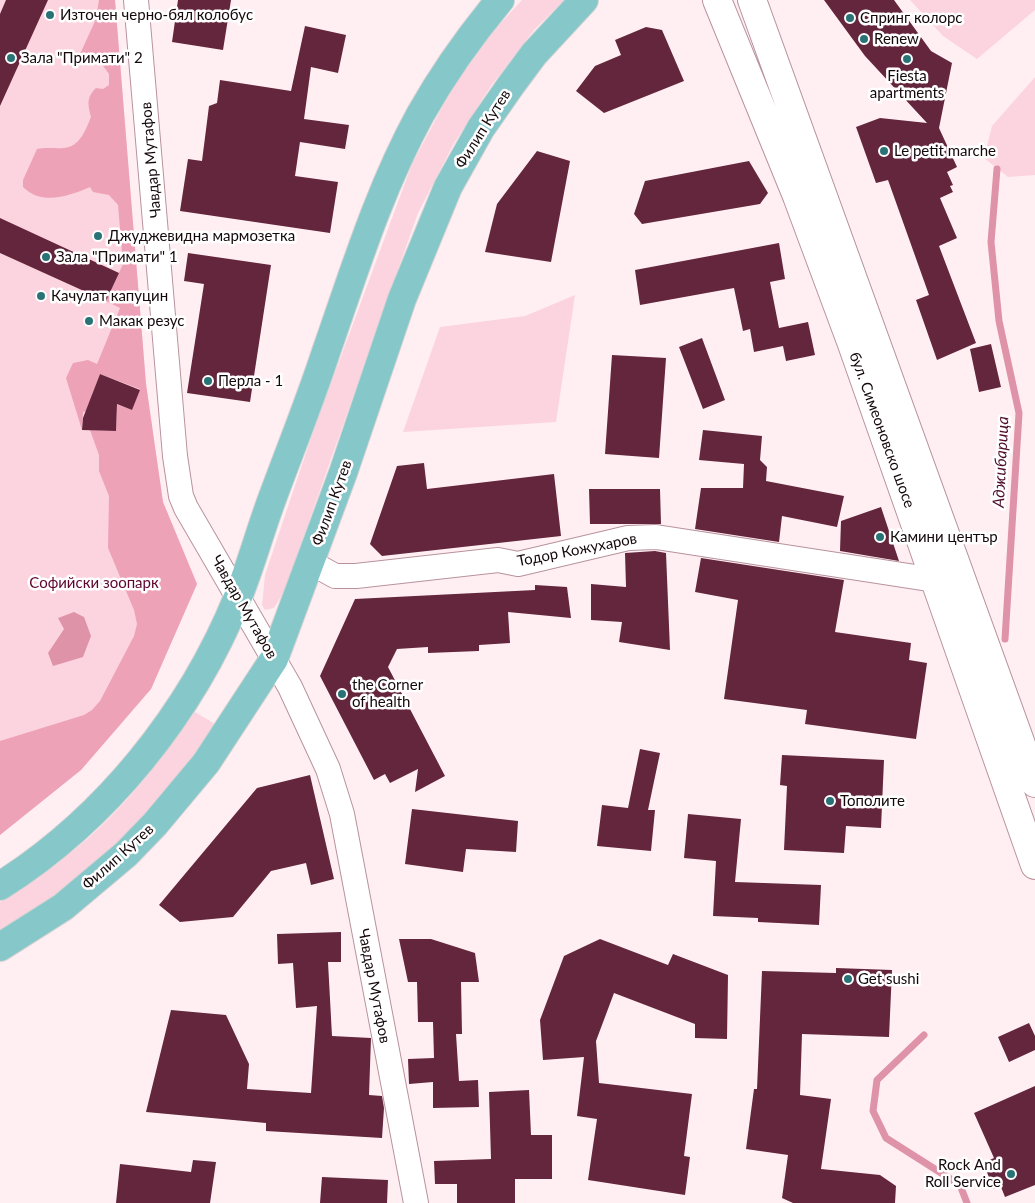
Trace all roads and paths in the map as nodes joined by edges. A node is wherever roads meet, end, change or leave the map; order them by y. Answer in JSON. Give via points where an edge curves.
{"nodes":[{"id":1,"x":136,"y":0,"type":"edge"},
{"id":2,"x":500,"y":0,"type":"edge"},
{"id":3,"x":584,"y":0,"type":"edge"},
{"id":4,"x":717,"y":0,"type":"edge"},
{"id":5,"x":752,"y":0,"type":"edge"},
{"id":6,"x":310,"y":562,"type":"junction"},
{"id":7,"x":935,"y":580,"type":"junction"},
{"id":8,"x":238,"y":597,"type":"junction"},
{"id":9,"x":274,"y":659,"type":"junction"},
{"id":10,"x":1035,"y":783,"type":"edge"},
{"id":11,"x":1035,"y":865,"type":"edge"},
{"id":12,"x":0,"y":886,"type":"edge"},
{"id":13,"x":0,"y":947,"type":"edge"},
{"id":14,"x":416,"y":1203,"type":"edge"}],
"edges":[{"from":1,"to":8,"type":"street","name":"Чавдар Мутафов","via":[[178,479],[186,508]]},
{"from":2,"to":8,"type":"main road","via":[[440,81],[397,162],[348,287]]},
{"from":3,"to":6,"type":"main road","name":"Филип Кутев","via":[[534,54],[511,85],[481,128],[448,187],[402,299]]},
{"from":4,"to":7,"type":"main road","name":"бул. Симеоновско шосе","via":[[800,206]]},
{"from":5,"to":10,"type":"main road","name":"бул. Симеоновско шосе"},
{"from":6,"to":7,"type":"street","name":"Тодор Кожухаров","via":[[335,576],[356,576],[498,560],[518,564],[628,538],[656,537]]},
{"from":6,"to":9,"type":"main road","name":"Филип Кутев"},
{"from":7,"to":11,"type":"main road","name":"бул. Симеоновско шосе"},
{"from":8,"to":9,"type":"street","name":"Чавдар Мутафов"},
{"from":8,"to":12,"type":"main road","via":[[203,669],[144,755],[75,830]]},
{"from":9,"to":13,"type":"main road","name":"Филип Кутев","via":[[206,763],[155,824],[126,854],[63,907]]},
{"from":9,"to":14,"type":"street","name":"Чавдар Мутафов","via":[[319,746],[342,814]]}]}
